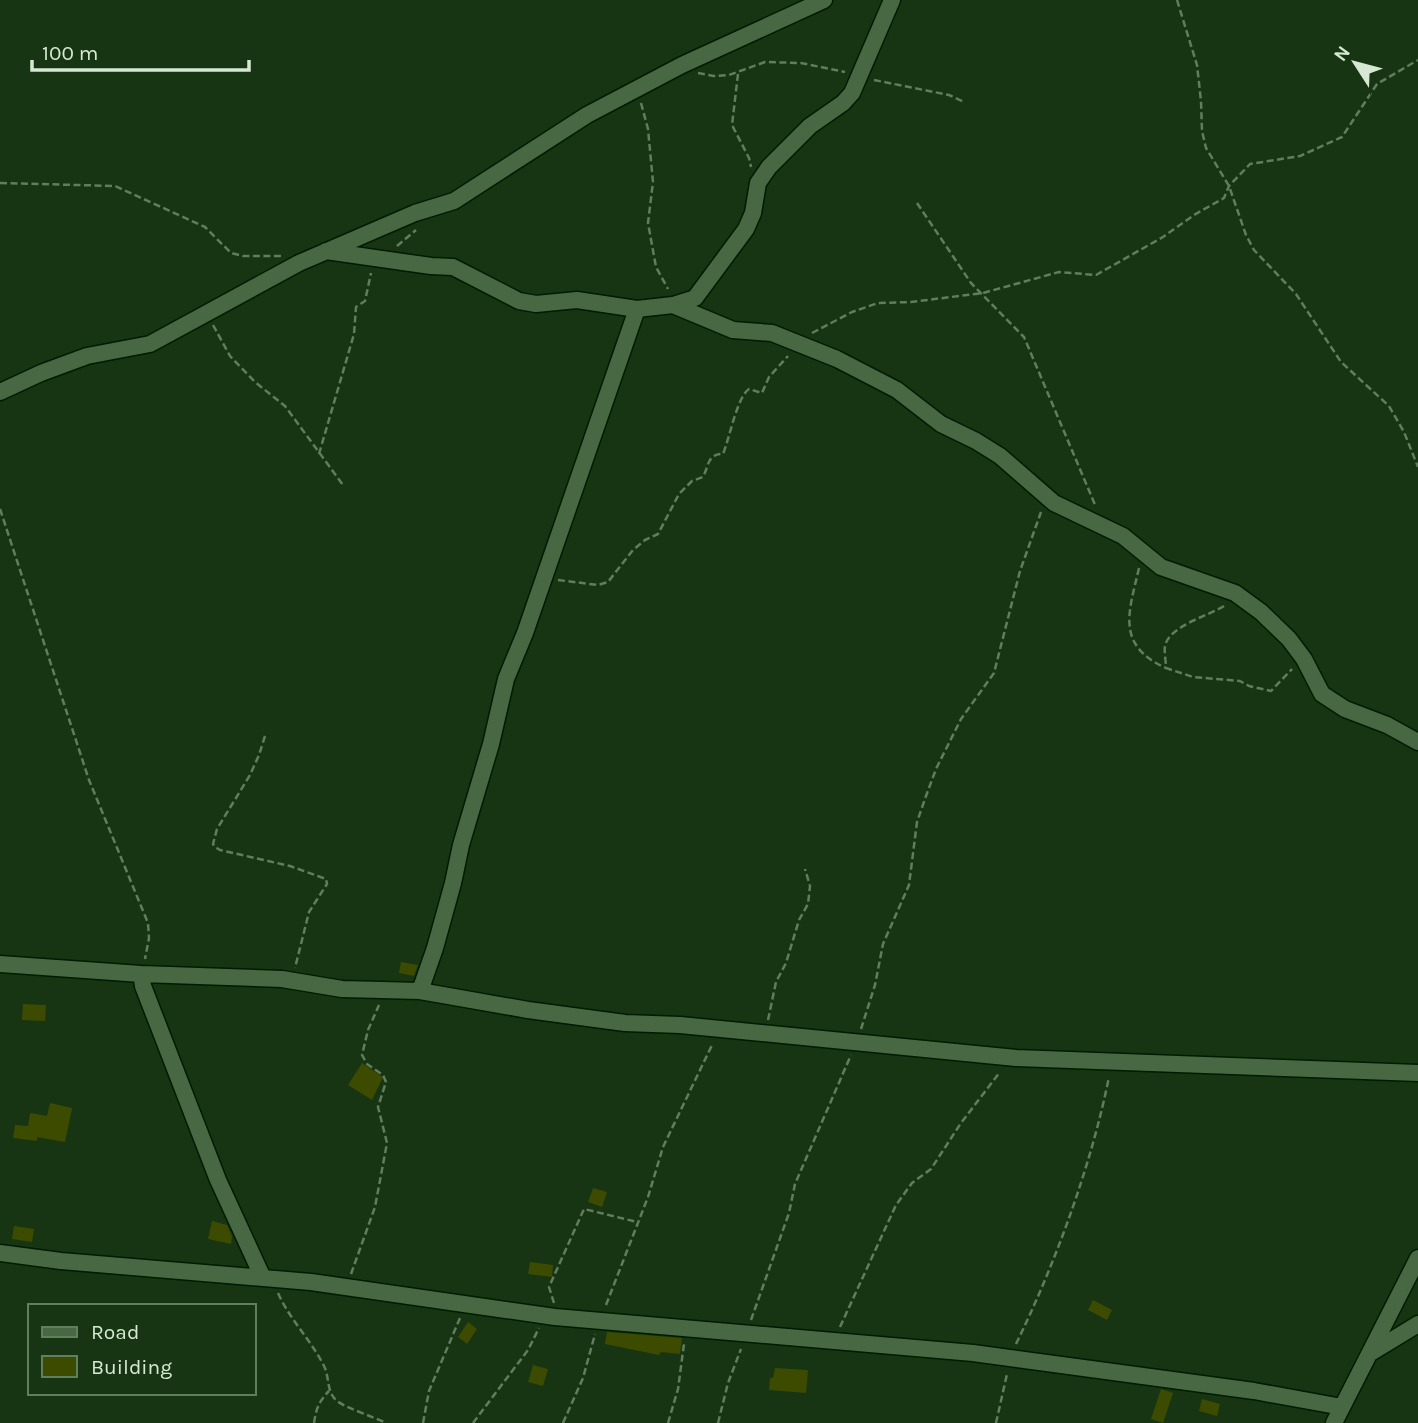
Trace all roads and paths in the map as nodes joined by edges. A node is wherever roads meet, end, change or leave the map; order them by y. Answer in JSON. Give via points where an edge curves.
{"nodes":[{"id":1,"x":824,"y":0,"type":"edge"},
{"id":2,"x":892,"y":0,"type":"edge"},
{"id":3,"x":1177,"y":0,"type":"edge"},
{"id":4,"x":1418,"y":60,"type":"edge"},
{"id":5,"x":682,"y":65,"type":"junction"},
{"id":6,"x":738,"y":73,"type":"junction"},
{"id":7,"x":861,"y":75,"type":"junction"},
{"id":8,"x":633,"y":91,"type":"junction"},
{"id":9,"x":964,"y":102,"type":"dead end"},
{"id":10,"x":0,"y":183,"type":"edge"},
{"id":11,"x":758,"y":183,"type":"junction"},
{"id":12,"x":1229,"y":186,"type":"junction"},
{"id":13,"x":917,"y":203,"type":"dead end"},
{"id":14,"x":437,"y":207,"type":"junction"},
{"id":15,"x":326,"y":251,"type":"junction"},
{"id":16,"x":282,"y":256,"type":"dead end"},
{"id":17,"x":381,"y":258,"type":"junction"},
{"id":18,"x":706,"y":284,"type":"junction"},
{"id":19,"x":673,"y":306,"type":"junction"},
{"id":20,"x":636,"y":309,"type":"junction"},
{"id":21,"x":208,"y":312,"type":"junction"},
{"id":22,"x":709,"y":321,"type":"junction"},
{"id":23,"x":796,"y":342,"type":"junction"},
{"id":24,"x":0,"y":392,"type":"edge"},
{"id":25,"x":319,"y":454,"type":"junction"},
{"id":26,"x":1418,"y":467,"type":"edge"},
{"id":27,"x":343,"y":485,"type":"dead end"},
{"id":28,"x":1047,"y":496,"type":"junction"},
{"id":29,"x":0,"y":509,"type":"edge"},
{"id":30,"x":1104,"y":526,"type":"junction"},
{"id":31,"x":1147,"y":557,"type":"junction"},
{"id":32,"x":544,"y":578,"type":"junction"},
{"id":33,"x":1235,"y":593,"type":"junction"},
{"id":34,"x":1303,"y":657,"type":"junction"},
{"id":35,"x":1166,"y":668,"type":"junction"},
{"id":36,"x":265,"y":736,"type":"dead end"},
{"id":37,"x":1418,"y":742,"type":"edge"},
{"id":38,"x":805,"y":869,"type":"dead end"},
{"id":39,"x":0,"y":964,"type":"edge"},
{"id":40,"x":141,"y":974,"type":"junction"},
{"id":41,"x":291,"y":981,"type":"junction"},
{"id":42,"x":420,"y":991,"type":"junction"},
{"id":43,"x":385,"y":992,"type":"junction"},
{"id":44,"x":717,"y":1029,"type":"junction"},
{"id":45,"x":768,"y":1034,"type":"junction"},
{"id":46,"x":856,"y":1042,"type":"junction"},
{"id":47,"x":1016,"y":1058,"type":"junction"},
{"id":48,"x":1111,"y":1063,"type":"junction"},
{"id":49,"x":1418,"y":1073,"type":"edge"},
{"id":50,"x":637,"y":1223,"type":"junction"},
{"id":51,"x":0,"y":1254,"type":"edge"},
{"id":52,"x":1418,"y":1258,"type":"edge"},
{"id":53,"x":268,"y":1279,"type":"junction"},
{"id":54,"x":345,"y":1286,"type":"junction"},
{"id":55,"x":465,"y":1306,"type":"junction"},
{"id":56,"x":549,"y":1317,"type":"junction"},
{"id":57,"x":599,"y":1322,"type":"junction"},
{"id":58,"x":1418,"y":1324,"type":"edge"},
{"id":59,"x":686,"y":1327,"type":"junction"},
{"id":60,"x":747,"y":1334,"type":"junction"},
{"id":61,"x":835,"y":1340,"type":"junction"},
{"id":62,"x":1367,"y":1355,"type":"junction"},
{"id":63,"x":1009,"y":1358,"type":"junction"},
{"id":64,"x":329,"y":1391,"type":"junction"},
{"id":65,"x":1342,"y":1407,"type":"junction"},
{"id":66,"x":314,"y":1423,"type":"edge"},
{"id":67,"x":386,"y":1423,"type":"edge"},
{"id":68,"x":423,"y":1423,"type":"edge"},
{"id":69,"x":473,"y":1423,"type":"edge"},
{"id":70,"x":563,"y":1423,"type":"edge"},
{"id":71,"x":668,"y":1423,"type":"edge"},
{"id":72,"x":718,"y":1423,"type":"edge"},
{"id":73,"x":996,"y":1423,"type":"edge"},
{"id":74,"x":1334,"y":1423,"type":"edge"}],
"edges":[{"from":1,"to":5,"type":"street"},
{"from":2,"to":7,"type":"street"},
{"from":3,"to":12,"type":"path","via":[[1197,65],[1206,148]]},
{"from":4,"to":12,"type":"path","via":[[1377,84],[1342,137],[1300,156],[1250,164]]},
{"from":5,"to":6,"type":"path","via":[[706,75]]},
{"from":5,"to":8,"type":"street"},
{"from":6,"to":7,"type":"path","via":[[765,62],[801,63]]},
{"from":6,"to":11,"type":"path","via":[[732,125]]},
{"from":7,"to":9,"type":"path"},
{"from":7,"to":11,"type":"street","via":[[848,99],[810,126]]},
{"from":8,"to":14,"type":"street"},
{"from":8,"to":19,"type":"path","via":[[642,104],[648,129],[653,183],[648,223],[651,246]]},
{"from":10,"to":16,"type":"path","via":[[115,186],[205,227],[231,253]]},
{"from":11,"to":18,"type":"street","via":[[751,221]]},
{"from":12,"to":23,"type":"path","via":[[1224,198],[1096,275],[1059,272],[983,293],[878,303]]},
{"from":12,"to":26,"type":"path","via":[[1254,250],[1296,293],[1341,362],[1389,406]]},
{"from":13,"to":30,"type":"path","via":[[971,283],[1024,337]]},
{"from":14,"to":15,"type":"street"},
{"from":14,"to":17,"type":"path"},
{"from":15,"to":17,"type":"street"},
{"from":15,"to":21,"type":"street"},
{"from":17,"to":20,"type":"street","via":[[459,268],[519,301],[577,300]]},
{"from":17,"to":25,"type":"path","via":[[372,268],[365,301],[356,307],[354,334]]},
{"from":18,"to":19,"type":"street","via":[[695,298]]},
{"from":18,"to":22,"type":"street","via":[[705,315]]},
{"from":19,"to":20,"type":"street"},
{"from":19,"to":22,"type":"street"},
{"from":20,"to":32,"type":"street"},
{"from":21,"to":24,"type":"street","via":[[150,344],[87,356]]},
{"from":21,"to":25,"type":"path","via":[[230,356],[285,406]]},
{"from":22,"to":23,"type":"street"},
{"from":23,"to":28,"type":"street","via":[[897,390],[941,424],[1000,456]]},
{"from":23,"to":32,"type":"path","via":[[762,393],[748,389],[741,395],[723,454],[708,460],[704,477],[679,494],[658,534],[633,550],[608,582]]},
{"from":25,"to":27,"type":"path"},
{"from":28,"to":30,"type":"street"},
{"from":28,"to":46,"type":"path","via":[[1020,571],[994,673],[961,719],[926,796],[909,885],[883,944]]},
{"from":29,"to":40,"type":"path","via":[[97,801],[148,923]]},
{"from":30,"to":31,"type":"street"},
{"from":31,"to":33,"type":"street","via":[[1161,567]]},
{"from":31,"to":35,"type":"path","via":[[1139,567],[1129,626],[1136,649]]},
{"from":32,"to":42,"type":"street","via":[[506,679]]},
{"from":33,"to":34,"type":"street","via":[[1261,612]]},
{"from":33,"to":35,"type":"path","via":[[1228,604],[1170,636],[1165,645]]},
{"from":34,"to":35,"type":"path","via":[[1270,691]]},
{"from":34,"to":37,"type":"street","via":[[1322,694]]},
{"from":36,"to":41,"type":"path","via":[[213,844],[220,850],[326,879],[309,912]]},
{"from":38,"to":45,"type":"path","via":[[810,886],[808,904],[776,982]]},
{"from":39,"to":40,"type":"street"},
{"from":40,"to":41,"type":"street"},
{"from":40,"to":53,"type":"street","via":[[205,1146]]},
{"from":41,"to":43,"type":"street"},
{"from":42,"to":43,"type":"street"},
{"from":42,"to":44,"type":"street","via":[[625,1023]]},
{"from":43,"to":54,"type":"path","via":[[362,1048],[367,1064],[386,1082],[378,1107],[387,1143],[384,1168],[375,1207]]},
{"from":44,"to":45,"type":"street"},
{"from":44,"to":50,"type":"path","via":[[663,1147]]},
{"from":45,"to":46,"type":"street"},
{"from":46,"to":47,"type":"street"},
{"from":46,"to":60,"type":"path","via":[[795,1184]]},
{"from":47,"to":48,"type":"street"},
{"from":47,"to":61,"type":"path","via":[[996,1076],[931,1169],[912,1183],[896,1205]]},
{"from":48,"to":49,"type":"street"},
{"from":48,"to":63,"type":"path","via":[[1086,1168],[1040,1296]]},
{"from":50,"to":56,"type":"path","via":[[584,1209],[549,1287],[554,1301]]},
{"from":50,"to":57,"type":"path"},
{"from":51,"to":53,"type":"street"},
{"from":52,"to":62,"type":"street"},
{"from":53,"to":54,"type":"street"},
{"from":53,"to":64,"type":"path","via":[[314,1346],[326,1370]]},
{"from":54,"to":55,"type":"street"},
{"from":55,"to":56,"type":"street"},
{"from":55,"to":68,"type":"path","via":[[429,1391]]},
{"from":56,"to":57,"type":"street"},
{"from":56,"to":69,"type":"path"},
{"from":57,"to":59,"type":"street"},
{"from":57,"to":70,"type":"path","via":[[583,1378]]},
{"from":58,"to":62,"type":"street"},
{"from":59,"to":60,"type":"street"},
{"from":59,"to":71,"type":"path","via":[[678,1389]]},
{"from":60,"to":61,"type":"street"},
{"from":60,"to":72,"type":"path"},
{"from":61,"to":63,"type":"street"},
{"from":62,"to":65,"type":"street"},
{"from":63,"to":65,"type":"street"},
{"from":63,"to":73,"type":"path"},
{"from":64,"to":66,"type":"path","via":[[321,1398]]},
{"from":64,"to":67,"type":"path","via":[[337,1401]]},
{"from":65,"to":74,"type":"street"}]}
